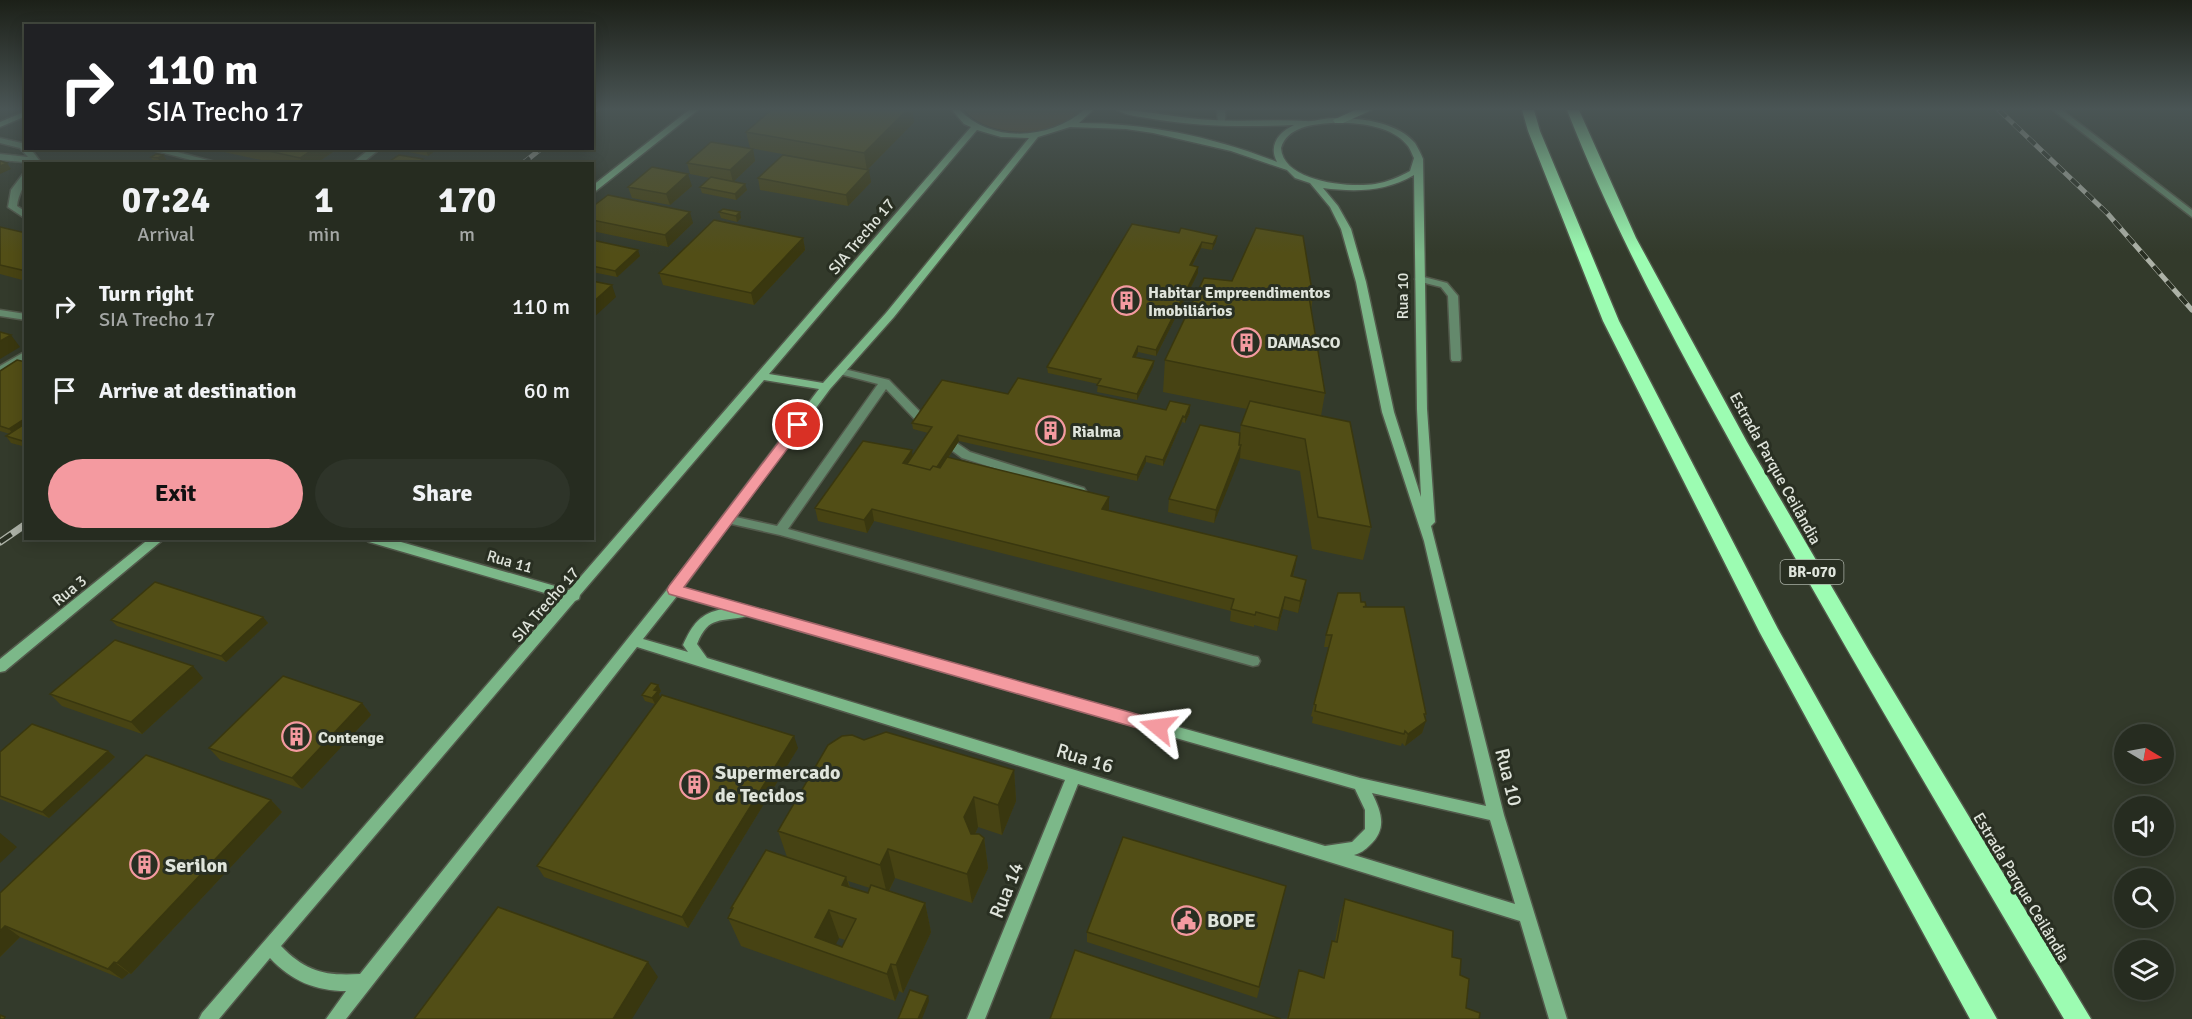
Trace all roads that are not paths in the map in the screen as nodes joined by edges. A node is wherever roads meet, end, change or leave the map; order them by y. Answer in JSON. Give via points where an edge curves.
{"nodes":[{"id":1,"x":4,"y":158,"type":"edge"},
{"id":2,"x":191,"y":158,"type":"edge"},
{"id":3,"x":634,"y":158,"type":"edge"},
{"id":4,"x":949,"y":158,"type":"edge"},
{"id":5,"x":1017,"y":158,"type":"edge"},
{"id":6,"x":1258,"y":158,"type":"edge"},
{"id":7,"x":1279,"y":158,"type":"edge"},
{"id":8,"x":1419,"y":158,"type":"joint"},
{"id":9,"x":1545,"y":158,"type":"edge"},
{"id":10,"x":1594,"y":158,"type":"edge"},
{"id":11,"x":2119,"y":158,"type":"edge"},
{"id":12,"x":35,"y":162,"type":"edge"},
{"id":13,"x":210,"y":162,"type":"edge"},
{"id":14,"x":1286,"y":168,"type":"junction"},
{"id":15,"x":24,"y":179,"type":"edge"},
{"id":16,"x":1314,"y":183,"type":"junction"},
{"id":17,"x":594,"y":189,"type":"edge"},
{"id":18,"x":13,"y":195,"type":"junction"},
{"id":19,"x":0,"y":197,"type":"edge"},
{"id":20,"x":2192,"y":214,"type":"edge"},
{"id":21,"x":24,"y":215,"type":"edge"},
{"id":22,"x":1420,"y":279,"type":"junction"},
{"id":23,"x":0,"y":313,"type":"edge"},
{"id":24,"x":24,"y":317,"type":"edge"},
{"id":25,"x":24,"y":355,"type":"edge"},
{"id":26,"x":1456,"y":359,"type":"dead end"},
{"id":27,"x":0,"y":371,"type":"edge"},
{"id":28,"x":840,"y":371,"type":"junction"},
{"id":29,"x":763,"y":376,"type":"junction"},
{"id":30,"x":885,"y":382,"type":"junction"},
{"id":31,"x":826,"y":387,"type":"junction"},
{"id":32,"x":1088,"y":493,"type":"edge"},
{"id":33,"x":728,"y":519,"type":"junction"},
{"id":34,"x":780,"y":531,"type":"junction"},
{"id":35,"x":157,"y":540,"type":"edge"},
{"id":36,"x":376,"y":540,"type":"edge"},
{"id":37,"x":1430,"y":541,"type":"junction"},
{"id":38,"x":674,"y":590,"type":"junction"},
{"id":39,"x":574,"y":596,"type":"junction"},
{"id":40,"x":753,"y":612,"type":"junction"},
{"id":41,"x":634,"y":641,"type":"junction"},
{"id":42,"x":1253,"y":661,"type":"dead end"},
{"id":43,"x":702,"y":662,"type":"junction"},
{"id":44,"x":0,"y":667,"type":"edge"},
{"id":45,"x":1074,"y":776,"type":"junction"},
{"id":46,"x":1360,"y":784,"type":"junction"},
{"id":47,"x":1496,"y":815,"type":"junction"},
{"id":48,"x":1324,"y":853,"type":"junction"},
{"id":49,"x":1525,"y":915,"type":"junction"},
{"id":50,"x":270,"y":946,"type":"junction"},
{"id":51,"x":365,"y":982,"type":"junction"},
{"id":52,"x":208,"y":1019,"type":"edge"},
{"id":53,"x":335,"y":1019,"type":"edge"},
{"id":54,"x":976,"y":1019,"type":"edge"},
{"id":55,"x":1558,"y":1019,"type":"edge"},
{"id":56,"x":1984,"y":1019,"type":"edge"},
{"id":57,"x":2078,"y":1019,"type":"edge"}],
"edges":[{"from":1,"to":12,"type":"lane"},
{"from":2,"to":13,"type":"lane"},
{"from":3,"to":17,"type":"street"},
{"from":4,"to":29,"type":"street","name":"SIA Trecho 17"},
{"from":5,"to":28,"type":"street"},
{"from":6,"to":14,"type":"street"},
{"from":7,"to":14,"type":"street"},
{"from":8,"to":16,"type":"street","via":[[1416,169],[1405,179],[1386,186],[1363,190]]},
{"from":8,"to":22,"type":"street","name":"Rua 10"},
{"from":9,"to":56,"type":"highway","via":[[1611,321],[1770,633]]},
{"from":10,"to":57,"type":"highway","name":"Estrada Parque Ceilândia","number":"BR-070","via":[[1661,297],[1808,566]]},
{"from":11,"to":20,"type":"lane"},
{"from":14,"to":16,"type":"street"},
{"from":15,"to":18,"type":"lane"},
{"from":16,"to":37,"type":"street","name":"Rua 10","via":[[1334,206],[1346,229],[1388,412]]},
{"from":18,"to":19,"type":"lane"},
{"from":18,"to":21,"type":"lane","via":[[12,207]]},
{"from":22,"to":26,"type":"lane","via":[[1444,285],[1453,296]]},
{"from":22,"to":37,"type":"street","name":"Rua 10"},
{"from":23,"to":24,"type":"lane"},
{"from":25,"to":27,"type":"lane"},
{"from":28,"to":30,"type":"lane"},
{"from":28,"to":31,"type":"street"},
{"from":29,"to":31,"type":"street"},
{"from":29,"to":39,"type":"street","name":"SIA Trecho 17"},
{"from":30,"to":32,"type":"lane","via":[[924,423],[966,455]]},
{"from":30,"to":34,"type":"lane"},
{"from":31,"to":33,"type":"street"},
{"from":33,"to":34,"type":"lane"},
{"from":33,"to":38,"type":"street"},
{"from":34,"to":42,"type":"lane"},
{"from":35,"to":44,"type":"street","name":"Rua 3"},
{"from":36,"to":39,"type":"street","name":"Rua 11"},
{"from":37,"to":47,"type":"street","name":"Rua 10"},
{"from":38,"to":40,"type":"street"},
{"from":38,"to":41,"type":"street"},
{"from":39,"to":50,"type":"street","name":"SIA Trecho 17"},
{"from":40,"to":43,"type":"street","via":[[715,614],[696,627],[690,645]]},
{"from":40,"to":46,"type":"street"},
{"from":41,"to":43,"type":"street","name":"Rua 16"},
{"from":41,"to":51,"type":"street"},
{"from":43,"to":45,"type":"street","name":"Rua 16"},
{"from":45,"to":48,"type":"street","name":"Rua 16"},
{"from":45,"to":54,"type":"street","name":"Rua 14"},
{"from":46,"to":47,"type":"street"},
{"from":46,"to":48,"type":"street","via":[[1373,810],[1372,832],[1356,848]]},
{"from":47,"to":49,"type":"street","name":"Rua 10"},
{"from":48,"to":49,"type":"street","name":"Rua 16"},
{"from":49,"to":55,"type":"street","name":"Rua 10"},
{"from":50,"to":51,"type":"street","via":[[286,964],[316,981]]},
{"from":50,"to":52,"type":"street","name":"SIA Trecho 17"},
{"from":51,"to":53,"type":"street"}]}
